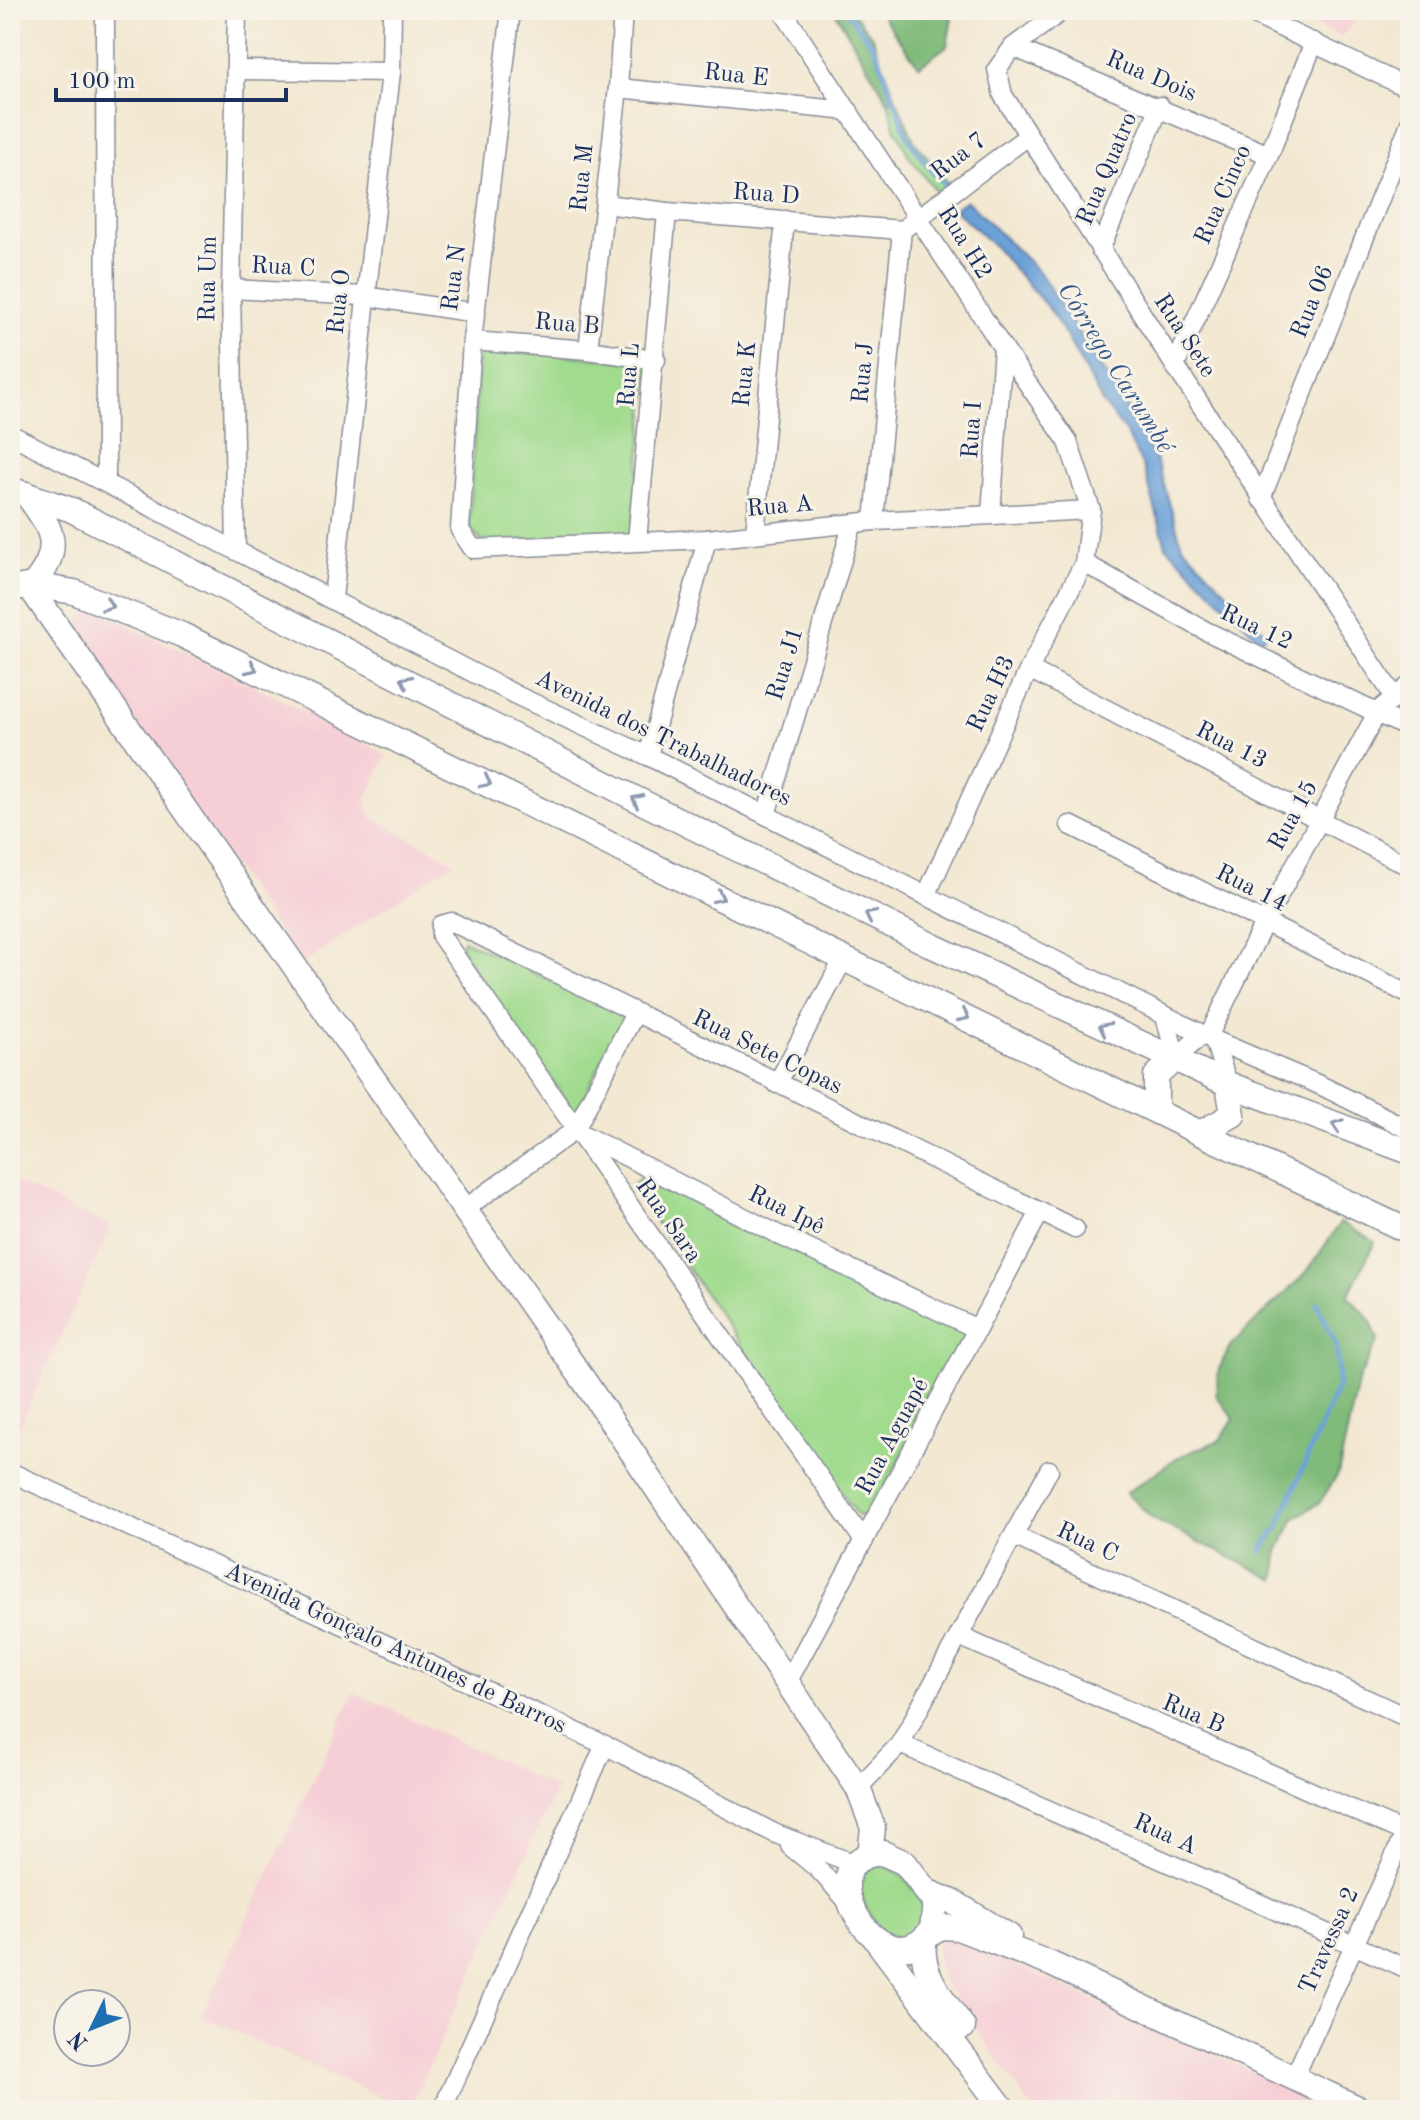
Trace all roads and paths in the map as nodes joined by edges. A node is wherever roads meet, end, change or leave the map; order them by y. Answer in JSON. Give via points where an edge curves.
{"nodes":[{"id":1,"x":105,"y":10,"type":"edge"},
{"id":2,"x":237,"y":10,"type":"edge"},
{"id":3,"x":392,"y":10,"type":"edge"},
{"id":4,"x":511,"y":10,"type":"edge"},
{"id":5,"x":623,"y":10,"type":"edge"},
{"id":6,"x":782,"y":10,"type":"edge"},
{"id":7,"x":1063,"y":10,"type":"edge"},
{"id":8,"x":1244,"y":10,"type":"edge"},
{"id":9,"x":1314,"y":42,"type":"junction"},
{"id":10,"x":1013,"y":47,"type":"junction"},
{"id":11,"x":237,"y":70,"type":"junction"},
{"id":12,"x":391,"y":72,"type":"junction"},
{"id":13,"x":618,"y":88,"type":"junction"},
{"id":14,"x":1410,"y":89,"type":"edge"},
{"id":15,"x":1160,"y":106,"type":"junction"},
{"id":16,"x":849,"y":111,"type":"junction"},
{"id":17,"x":1410,"y":123,"type":"edge"},
{"id":18,"x":1028,"y":136,"type":"junction"},
{"id":19,"x":1269,"y":155,"type":"junction"},
{"id":20,"x":605,"y":204,"type":"junction"},
{"id":21,"x":667,"y":212,"type":"junction"},
{"id":22,"x":919,"y":217,"type":"junction"},
{"id":23,"x":785,"y":220,"type":"junction"},
{"id":24,"x":902,"y":230,"type":"junction"},
{"id":25,"x":1100,"y":250,"type":"junction"},
{"id":26,"x":231,"y":289,"type":"junction"},
{"id":27,"x":364,"y":296,"type":"junction"},
{"id":28,"x":476,"y":313,"type":"junction"},
{"id":29,"x":472,"y":341,"type":"junction"},
{"id":30,"x":1003,"y":348,"type":"junction"},
{"id":31,"x":588,"y":350,"type":"junction"},
{"id":32,"x":656,"y":360,"type":"junction"},
{"id":33,"x":1175,"y":366,"type":"junction"},
{"id":34,"x":10,"y":434,"type":"edge"},
{"id":35,"x":106,"y":483,"type":"junction"},
{"id":36,"x":15,"y":487,"type":"edge"},
{"id":37,"x":1261,"y":499,"type":"junction"},
{"id":38,"x":1091,"y":510,"type":"junction"},
{"id":39,"x":991,"y":514,"type":"junction"},
{"id":40,"x":874,"y":521,"type":"junction"},
{"id":41,"x":852,"y":526,"type":"junction"},
{"id":42,"x":755,"y":533,"type":"junction"},
{"id":43,"x":707,"y":539,"type":"junction"},
{"id":44,"x":637,"y":541,"type":"junction"},
{"id":45,"x":236,"y":549,"type":"junction"},
{"id":46,"x":473,"y":549,"type":"joint"},
{"id":47,"x":1084,"y":563,"type":"junction"},
{"id":48,"x":21,"y":589,"type":"edge"},
{"id":49,"x":333,"y":598,"type":"junction"},
{"id":50,"x":1029,"y":669,"type":"junction"},
{"id":51,"x":1410,"y":685,"type":"edge"},
{"id":52,"x":1393,"y":695,"type":"junction"},
{"id":53,"x":1378,"y":711,"type":"junction"},
{"id":54,"x":1410,"y":729,"type":"edge"},
{"id":55,"x":648,"y":756,"type":"junction"},
{"id":56,"x":766,"y":815,"type":"junction"},
{"id":57,"x":1319,"y":819,"type":"junction"},
{"id":58,"x":1070,"y":825,"type":"dead end"},
{"id":59,"x":1410,"y":867,"type":"edge"},
{"id":60,"x":926,"y":896,"type":"junction"},
{"id":61,"x":1264,"y":923,"type":"junction"},
{"id":62,"x":440,"y":926,"type":"joint"},
{"id":63,"x":844,"y":958,"type":"junction"},
{"id":64,"x":1410,"y":995,"type":"edge"},
{"id":65,"x":634,"y":1015,"type":"junction"},
{"id":66,"x":1165,"y":1016,"type":"junction"},
{"id":67,"x":1208,"y":1037,"type":"junction"},
{"id":68,"x":1176,"y":1058,"type":"junction"},
{"id":69,"x":777,"y":1084,"type":"junction"},
{"id":70,"x":1228,"y":1084,"type":"junction"},
{"id":71,"x":1156,"y":1110,"type":"junction"},
{"id":72,"x":575,"y":1130,"type":"junction"},
{"id":73,"x":1410,"y":1130,"type":"edge"},
{"id":74,"x":1200,"y":1133,"type":"junction"},
{"id":75,"x":1410,"y":1152,"type":"edge"},
{"id":76,"x":463,"y":1210,"type":"junction"},
{"id":77,"x":1040,"y":1212,"type":"junction"},
{"id":78,"x":1075,"y":1229,"type":"dead end"},
{"id":79,"x":1410,"y":1232,"type":"edge"},
{"id":80,"x":977,"y":1329,"type":"junction"},
{"id":81,"x":1049,"y":1470,"type":"dead end"},
{"id":82,"x":10,"y":1472,"type":"edge"},
{"id":83,"x":1014,"y":1536,"type":"junction"},
{"id":84,"x":864,"y":1541,"type":"junction"},
{"id":85,"x":959,"y":1636,"type":"junction"},
{"id":86,"x":787,"y":1683,"type":"junction"},
{"id":87,"x":1410,"y":1719,"type":"edge"},
{"id":88,"x":900,"y":1744,"type":"junction"},
{"id":89,"x":605,"y":1745,"type":"junction"},
{"id":90,"x":860,"y":1793,"type":"junction"},
{"id":91,"x":1408,"y":1830,"type":"edge"},
{"id":92,"x":776,"y":1834,"type":"junction"},
{"id":93,"x":862,"y":1859,"type":"junction"},
{"id":94,"x":923,"y":1884,"type":"junction"},
{"id":95,"x":849,"y":1903,"type":"junction"},
{"id":96,"x":872,"y":1935,"type":"junction"},
{"id":97,"x":926,"y":1937,"type":"junction"},
{"id":98,"x":1354,"y":1945,"type":"junction"},
{"id":99,"x":1051,"y":1964,"type":"junction"},
{"id":100,"x":1410,"y":1970,"type":"edge"},
{"id":101,"x":1293,"y":2080,"type":"junction"},
{"id":102,"x":442,"y":2110,"type":"edge"},
{"id":103,"x":1004,"y":2110,"type":"edge"},
{"id":104,"x":1023,"y":2110,"type":"edge"},
{"id":105,"x":1362,"y":2110,"type":"edge"}],
"edges":[{"from":1,"to":35,"type":"street"},
{"from":2,"to":11,"type":"street","name":"Rua Um"},
{"from":3,"to":12,"type":"street","name":"Rua O"},
{"from":4,"to":28,"type":"street","name":"Rua N"},
{"from":5,"to":13,"type":"street","name":"Rua M"},
{"from":6,"to":16,"type":"street","name":"Rua H2"},
{"from":7,"to":10,"type":"street"},
{"from":8,"to":9,"type":"street"},
{"from":9,"to":14,"type":"street"},
{"from":9,"to":19,"type":"street","name":"Rua Cinco"},
{"from":10,"to":15,"type":"street","name":"Rua Dois"},
{"from":10,"to":18,"type":"street","name":"Rua Sete","via":[[997,69],[1003,95]]},
{"from":11,"to":12,"type":"street"},
{"from":11,"to":26,"type":"street","name":"Rua Um"},
{"from":12,"to":27,"type":"street","name":"Rua O"},
{"from":13,"to":16,"type":"street","name":"Rua E"},
{"from":13,"to":20,"type":"street","name":"Rua M"},
{"from":15,"to":19,"type":"street","name":"Rua Dois"},
{"from":15,"to":25,"type":"street","name":"Rua Quatro"},
{"from":16,"to":22,"type":"street","name":"Rua H2"},
{"from":17,"to":37,"type":"street","name":"Rua 06"},
{"from":18,"to":22,"type":"street","name":"Rua 7"},
{"from":18,"to":25,"type":"street","name":"Rua Sete"},
{"from":19,"to":33,"type":"street","name":"Rua Cinco"},
{"from":20,"to":21,"type":"street","name":"Rua D"},
{"from":20,"to":31,"type":"street","name":"Rua M"},
{"from":21,"to":23,"type":"street","name":"Rua D"},
{"from":21,"to":32,"type":"street","name":"Rua L"},
{"from":22,"to":24,"type":"street"},
{"from":22,"to":30,"type":"street","name":"Rua H2"},
{"from":23,"to":24,"type":"street","name":"Rua D"},
{"from":23,"to":42,"type":"street","name":"Rua K"},
{"from":24,"to":40,"type":"street","name":"Rua J"},
{"from":25,"to":33,"type":"street","name":"Rua Sete"},
{"from":26,"to":27,"type":"street","name":"Rua C"},
{"from":26,"to":45,"type":"street","name":"Rua Um"},
{"from":27,"to":28,"type":"street","name":"Rua C"},
{"from":27,"to":49,"type":"street","name":"Rua O"},
{"from":28,"to":29,"type":"street","name":"Rua N"},
{"from":29,"to":31,"type":"street","name":"Rua B"},
{"from":29,"to":46,"type":"street","name":"Rua N","via":[[460,530]]},
{"from":30,"to":38,"type":"street","name":"Rua H2","via":[[1068,442]]},
{"from":30,"to":39,"type":"street","name":"Rua I"},
{"from":31,"to":32,"type":"street","name":"Rua B"},
{"from":32,"to":44,"type":"street","name":"Rua L"},
{"from":33,"to":37,"type":"street","name":"Rua Sete"},
{"from":34,"to":35,"type":"street","name":"Avenida dos Trabalhadores"},
{"from":35,"to":45,"type":"street","name":"Avenida dos Trabalhadores"},
{"from":36,"to":48,"type":"main road","via":[[43,519],[53,545],[50,562]]},
{"from":68,"to":36,"type":"main road","one_way":true,"via":[[799,881],[72,510]]},
{"from":37,"to":52,"type":"street","name":"Rua Sete"},
{"from":38,"to":39,"type":"street","name":"Rua A"},
{"from":38,"to":47,"type":"street","name":"Rua H3"},
{"from":39,"to":40,"type":"street","name":"Rua A"},
{"from":40,"to":41,"type":"street","name":"Rua A"},
{"from":41,"to":42,"type":"street","name":"Rua A"},
{"from":41,"to":56,"type":"street","name":"Rua J1"},
{"from":42,"to":43,"type":"street","name":"Rua A"},
{"from":43,"to":44,"type":"street","name":"Rua A"},
{"from":43,"to":55,"type":"street"},
{"from":44,"to":46,"type":"street","name":"Rua A"},
{"from":45,"to":49,"type":"street","name":"Avenida dos Trabalhadores"},
{"from":47,"to":50,"type":"street","name":"Rua H3"},
{"from":47,"to":53,"type":"street","name":"Rua 12","via":[[1206,631]]},
{"from":48,"to":63,"type":"main road","one_way":true,"via":[[74,592],[182,635]]},
{"from":48,"to":76,"type":"main road","via":[[76,649]]},
{"from":49,"to":55,"type":"street","name":"Avenida dos Trabalhadores","via":[[520,697]]},
{"from":50,"to":57,"type":"street","name":"Rua 13"},
{"from":50,"to":60,"type":"street","name":"Rua H3"},
{"from":51,"to":52,"type":"street"},
{"from":52,"to":53,"type":"street"},
{"from":53,"to":54,"type":"street","name":"Rua 12"},
{"from":53,"to":57,"type":"street","name":"Rua 15"},
{"from":55,"to":56,"type":"street","name":"Avenida dos Trabalhadores"},
{"from":56,"to":60,"type":"street","name":"Avenida dos Trabalhadores"},
{"from":57,"to":59,"type":"street","name":"Rua 13"},
{"from":57,"to":61,"type":"street","name":"Rua 15"},
{"from":58,"to":61,"type":"street","name":"Rua 14"},
{"from":60,"to":66,"type":"street","name":"Avenida dos Trabalhadores"},
{"from":61,"to":64,"type":"street","name":"Rua 14"},
{"from":61,"to":67,"type":"street","name":"Rua 15"},
{"from":62,"to":65,"type":"street","name":"Rua Sete Copas","via":[[452,922]]},
{"from":62,"to":72,"type":"street","name":"Rua Sara","via":[[441,936]]},
{"from":63,"to":69,"type":"street"},
{"from":63,"to":71,"type":"main road","one_way":true},
{"from":65,"to":69,"type":"street","name":"Rua Sete Copas"},
{"from":65,"to":72,"type":"street"},
{"from":66,"to":67,"type":"street","name":"Avenida dos Trabalhadores"},
{"from":66,"to":68,"type":"street"},
{"from":67,"to":68,"type":"street","name":"Rua 15"},
{"from":67,"to":70,"type":"street"},
{"from":67,"to":73,"type":"street","name":"Avenida dos Trabalhadores"},
{"from":68,"to":70,"type":"main road"},
{"from":68,"to":71,"type":"main road","via":[[1156,1076]]},
{"from":69,"to":77,"type":"street","name":"Rua Sete Copas"},
{"from":70,"to":74,"type":"main road","via":[[1233,1115]]},
{"from":75,"to":70,"type":"main road","one_way":true},
{"from":71,"to":74,"type":"main road"},
{"from":72,"to":76,"type":"street"},
{"from":72,"to":80,"type":"street","name":"Rua Ipê"},
{"from":72,"to":84,"type":"street","name":"Rua Sara"},
{"from":74,"to":79,"type":"main road"},
{"from":76,"to":86,"type":"main road"},
{"from":77,"to":78,"type":"street","name":"Rua Sete Copas"},
{"from":77,"to":80,"type":"street","name":"Rua Aguapé"},
{"from":80,"to":84,"type":"street","name":"Rua Aguapé"},
{"from":81,"to":83,"type":"street"},
{"from":82,"to":89,"type":"street","name":"Avenida Gonçalo Antunes de Barros"},
{"from":83,"to":85,"type":"street"},
{"from":83,"to":87,"type":"street","name":"Rua C"},
{"from":84,"to":86,"type":"street","name":"Rua Aguapé"},
{"from":85,"to":88,"type":"street"},
{"from":85,"to":91,"type":"street","name":"Rua B"},
{"from":86,"to":90,"type":"main road"},
{"from":88,"to":90,"type":"street"},
{"from":88,"to":98,"type":"street","name":"Rua A"},
{"from":89,"to":92,"type":"street","name":"Avenida Gonçalo Antunes de Barros"},
{"from":89,"to":102,"type":"street"},
{"from":90,"to":93,"type":"main road","via":[[873,1828]]},
{"from":90,"to":94,"type":"main road"},
{"from":91,"to":98,"type":"street","name":"Travessa 2"},
{"from":92,"to":93,"type":"street","name":"Avenida Gonçalo Antunes de Barros"},
{"from":92,"to":95,"type":"street","name":"Avenida Gonçalo Antunes de Barros"},
{"from":93,"to":94,"type":"main road","via":[[893,1855]]},
{"from":93,"to":95,"type":"main road","via":[[846,1882]]},
{"from":94,"to":97,"type":"main road","via":[[936,1915]]},
{"from":94,"to":99,"type":"main road"},
{"from":95,"to":96,"type":"main road"},
{"from":96,"to":97,"type":"main road","via":[[898,1948]]},
{"from":96,"to":103,"type":"main road"},
{"from":97,"to":99,"type":"main road","via":[[945,1926],[958,1928]]},
{"from":97,"to":104,"type":"main road","via":[[922,1953],[931,1978]]},
{"from":98,"to":100,"type":"street","name":"Rua A"},
{"from":98,"to":101,"type":"street","name":"Travessa 2"},
{"from":99,"to":101,"type":"main road"},
{"from":101,"to":105,"type":"main road"}]}
